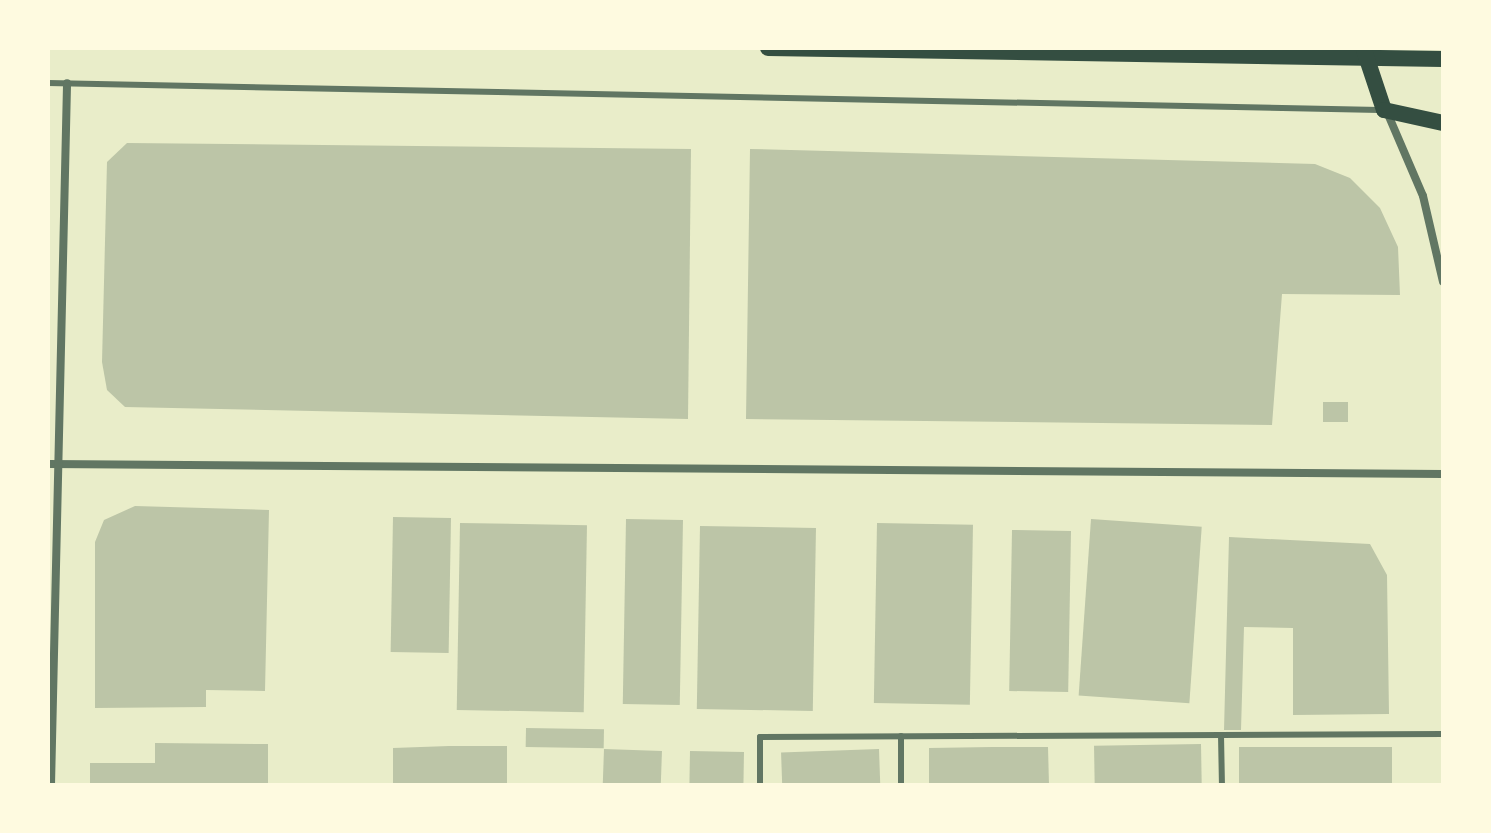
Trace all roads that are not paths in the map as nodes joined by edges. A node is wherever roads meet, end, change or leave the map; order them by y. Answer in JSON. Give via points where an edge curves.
{"nodes":[{"id":1,"x":768,"y":48,"type":"edge"},
{"id":2,"x":1365,"y":53,"type":"edge"},
{"id":3,"x":1443,"y":59,"type":"edge"},
{"id":4,"x":48,"y":83,"type":"edge"},
{"id":5,"x":67,"y":83,"type":"junction"},
{"id":6,"x":1386,"y":111,"type":"junction"},
{"id":7,"x":1443,"y":123,"type":"edge"},
{"id":8,"x":1443,"y":255,"type":"edge"},
{"id":9,"x":1443,"y":282,"type":"edge"},
{"id":10,"x":48,"y":464,"type":"edge"},
{"id":11,"x":62,"y":465,"type":"junction"},
{"id":12,"x":1443,"y":474,"type":"edge"},
{"id":13,"x":1443,"y":734,"type":"edge"},
{"id":14,"x":1221,"y":735,"type":"junction"},
{"id":15,"x":901,"y":736,"type":"junction"},
{"id":16,"x":51,"y":785,"type":"edge"},
{"id":17,"x":760,"y":785,"type":"edge"},
{"id":18,"x":901,"y":785,"type":"edge"},
{"id":19,"x":1222,"y":785,"type":"edge"}],
"edges":[{"from":1,"to":2,"type":"main road"},
{"from":2,"to":3,"type":"main road"},
{"from":2,"to":6,"type":"main road"},
{"from":4,"to":5,"type":"lane"},
{"from":5,"to":6,"type":"lane"},
{"from":5,"to":11,"type":"street"},
{"from":6,"to":7,"type":"main road"},
{"from":6,"to":8,"type":"street"},
{"from":8,"to":9,"type":"street"},
{"from":10,"to":11,"type":"street"},
{"from":11,"to":12,"type":"street"},
{"from":11,"to":16,"type":"street"},
{"from":13,"to":14,"type":"lane"},
{"from":14,"to":15,"type":"lane"},
{"from":14,"to":19,"type":"lane"},
{"from":15,"to":17,"type":"lane","via":[[760,737]]},
{"from":15,"to":18,"type":"lane"}]}
